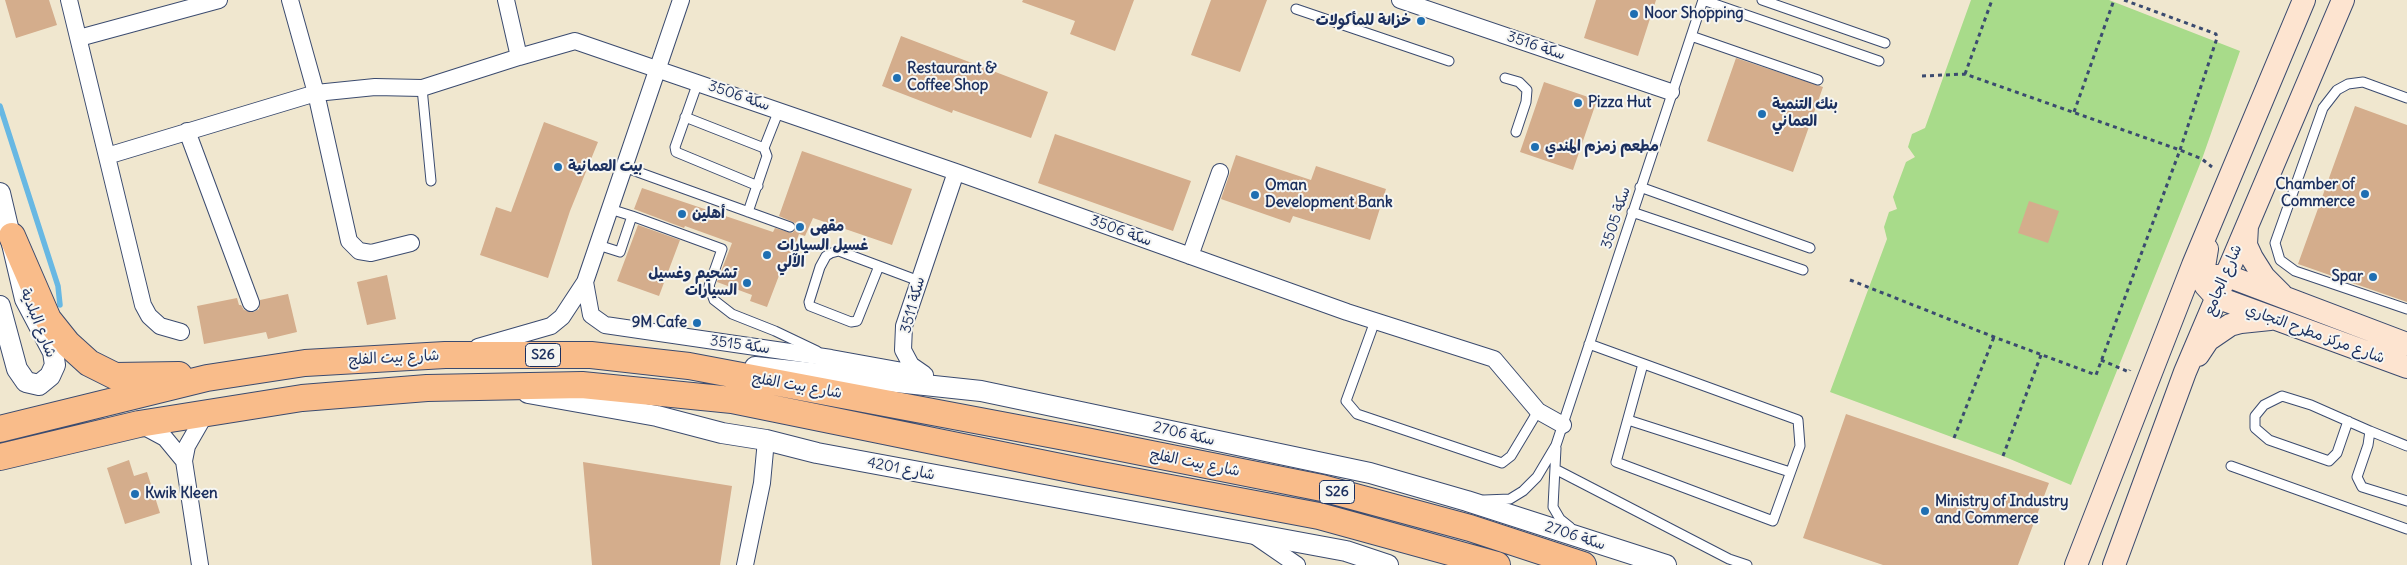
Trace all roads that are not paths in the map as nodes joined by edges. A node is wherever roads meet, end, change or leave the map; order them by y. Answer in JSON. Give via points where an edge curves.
{"nodes":[{"id":1,"x":69,"y":0,"type":"edge"},
{"id":2,"x":218,"y":0,"type":"edge"},
{"id":3,"x":290,"y":0,"type":"edge"},
{"id":4,"x":506,"y":0,"type":"edge"},
{"id":5,"x":681,"y":0,"type":"edge"},
{"id":6,"x":1400,"y":0,"type":"edge"},
{"id":7,"x":1703,"y":0,"type":"edge"},
{"id":8,"x":1762,"y":0,"type":"edge"},
{"id":9,"x":2304,"y":0,"type":"edge"},
{"id":10,"x":2343,"y":0,"type":"edge"},
{"id":11,"x":1296,"y":9,"type":"dead end"},
{"id":12,"x":1691,"y":36,"type":"junction"},
{"id":13,"x":79,"y":38,"type":"junction"},
{"id":14,"x":1885,"y":43,"type":"dead end"},
{"id":15,"x":519,"y":57,"type":"junction"},
{"id":16,"x":1450,"y":61,"type":"dead end"},
{"id":17,"x":1879,"y":61,"type":"dead end"},
{"id":18,"x":658,"y":68,"type":"junction"},
{"id":19,"x":1505,"y":78,"type":"dead end"},
{"id":20,"x":1818,"y":80,"type":"dead end"},
{"id":21,"x":698,"y":82,"type":"junction"},
{"id":22,"x":422,"y":88,"type":"junction"},
{"id":23,"x":1671,"y":92,"type":"junction"},
{"id":24,"x":316,"y":93,"type":"junction"},
{"id":25,"x":2407,"y":98,"type":"edge"},
{"id":26,"x":779,"y":110,"type":"junction"},
{"id":27,"x":685,"y":117,"type":"junction"},
{"id":28,"x":187,"y":131,"type":"junction"},
{"id":29,"x":1516,"y":132,"type":"dead end"},
{"id":30,"x":764,"y":148,"type":"junction"},
{"id":31,"x":107,"y":156,"type":"junction"},
{"id":32,"x":624,"y":167,"type":"junction"},
{"id":33,"x":956,"y":172,"type":"junction"},
{"id":34,"x":1220,"y":172,"type":"dead end"},
{"id":35,"x":431,"y":181,"type":"dead end"},
{"id":36,"x":758,"y":186,"type":"junction"},
{"id":37,"x":1640,"y":187,"type":"junction"},
{"id":38,"x":0,"y":193,"type":"edge"},
{"id":39,"x":610,"y":209,"type":"junction"},
{"id":40,"x":748,"y":212,"type":"junction"},
{"id":41,"x":1632,"y":212,"type":"junction"},
{"id":42,"x":632,"y":216,"type":"junction"},
{"id":43,"x":2210,"y":225,"type":"junction"},
{"id":44,"x":2247,"y":225,"type":"junction"},
{"id":45,"x":790,"y":227,"type":"dead end"},
{"id":46,"x":12,"y":236,"type":"junction"},
{"id":47,"x":411,"y":243,"type":"dead end"},
{"id":48,"x":598,"y":245,"type":"junction"},
{"id":49,"x":1810,"y":248,"type":"dead end"},
{"id":50,"x":1190,"y":256,"type":"junction"},
{"id":51,"x":879,"y":266,"type":"junction"},
{"id":52,"x":1803,"y":270,"type":"dead end"},
{"id":53,"x":919,"y":280,"type":"junction"},
{"id":54,"x":586,"y":282,"type":"junction"},
{"id":55,"x":2215,"y":284,"type":"junction"},
{"id":56,"x":2180,"y":297,"type":"junction"},
{"id":57,"x":251,"y":303,"type":"dead end"},
{"id":58,"x":0,"y":306,"type":"edge"},
{"id":59,"x":2281,"y":308,"type":"junction"},
{"id":60,"x":2407,"y":309,"type":"edge"},
{"id":61,"x":1374,"y":320,"type":"junction"},
{"id":62,"x":181,"y":332,"type":"dead end"},
{"id":63,"x":1589,"y":344,"type":"junction"},
{"id":64,"x":2407,"y":344,"type":"edge"},
{"id":65,"x":445,"y":356,"type":"junction"},
{"id":66,"x":830,"y":358,"type":"junction"},
{"id":67,"x":1643,"y":364,"type":"junction"},
{"id":68,"x":689,"y":366,"type":"junction"},
{"id":69,"x":2407,"y":367,"type":"edge"},
{"id":70,"x":2185,"y":372,"type":"junction"},
{"id":71,"x":925,"y":375,"type":"junction"},
{"id":72,"x":208,"y":378,"type":"junction"},
{"id":73,"x":497,"y":386,"type":"junction"},
{"id":74,"x":981,"y":391,"type":"junction"},
{"id":75,"x":1538,"y":411,"type":"junction"},
{"id":76,"x":206,"y":413,"type":"junction"},
{"id":77,"x":1628,"y":420,"type":"junction"},
{"id":78,"x":2348,"y":421,"type":"junction"},
{"id":79,"x":138,"y":424,"type":"junction"},
{"id":80,"x":1563,"y":425,"type":"junction"},
{"id":81,"x":0,"y":429,"type":"edge"},
{"id":82,"x":2370,"y":431,"type":"junction"},
{"id":83,"x":766,"y":440,"type":"junction"},
{"id":84,"x":1556,"y":445,"type":"junction"},
{"id":85,"x":2407,"y":446,"type":"edge"},
{"id":86,"x":0,"y":457,"type":"edge"},
{"id":87,"x":184,"y":461,"type":"junction"},
{"id":88,"x":2232,"y":466,"type":"dead end"},
{"id":89,"x":1555,"y":469,"type":"junction"},
{"id":90,"x":1790,"y":472,"type":"junction"},
{"id":91,"x":1467,"y":501,"type":"junction"},
{"id":92,"x":2407,"y":501,"type":"edge"},
{"id":93,"x":2407,"y":529,"type":"edge"},
{"id":94,"x":1250,"y":533,"type":"junction"},
{"id":95,"x":1346,"y":551,"type":"junction"},
{"id":96,"x":1585,"y":553,"type":"edge"},
{"id":97,"x":200,"y":565,"type":"edge"},
{"id":98,"x":745,"y":565,"type":"edge"},
{"id":99,"x":1297,"y":565,"type":"edge"},
{"id":100,"x":1364,"y":565,"type":"edge"},
{"id":101,"x":1388,"y":565,"type":"edge"},
{"id":102,"x":1497,"y":565,"type":"edge"},
{"id":103,"x":1666,"y":565,"type":"edge"},
{"id":104,"x":1747,"y":565,"type":"edge"},
{"id":105,"x":2076,"y":565,"type":"edge"},
{"id":106,"x":2114,"y":565,"type":"edge"}],
"edges":[{"from":1,"to":13,"type":"street"},
{"from":2,"to":13,"type":"street"},
{"from":3,"to":24,"type":"street"},
{"from":4,"to":15,"type":"street"},
{"from":5,"to":18,"type":"street","name":"سكة 3515"},
{"from":6,"to":23,"type":"street","name":"سكة 3516"},
{"from":7,"to":12,"type":"lane","name":"سكة 3505"},
{"from":7,"to":17,"type":"lane"},
{"from":8,"to":14,"type":"lane"},
{"from":9,"to":43,"type":"main road"},
{"from":10,"to":44,"type":"main road","name":"شارع الجامع"},
{"from":11,"to":16,"type":"lane"},
{"from":12,"to":20,"type":"lane"},
{"from":12,"to":23,"type":"lane","name":"سكة 3505"},
{"from":13,"to":31,"type":"street"},
{"from":15,"to":18,"type":"street","name":"سكة 3506","via":[[576,41]]},
{"from":15,"to":22,"type":"street","name":"سكة 3506"},
{"from":18,"to":21,"type":"street","name":"سكة 3506"},
{"from":18,"to":32,"type":"street","name":"سكة 3515"},
{"from":19,"to":29,"type":"lane","via":[[1519,82],[1527,90]]},
{"from":21,"to":26,"type":"street","name":"سكة 3506"},
{"from":21,"to":27,"type":"lane"},
{"from":22,"to":24,"type":"street","name":"سكة 3506","via":[[375,87]]},
{"from":22,"to":35,"type":"lane"},
{"from":23,"to":37,"type":"lane","name":"سكة 3505"},
{"from":24,"to":28,"type":"street","name":"سكة 3506"},
{"from":24,"to":47,"type":"street","via":[[349,241],[359,251],[371,253]]},
{"from":25,"to":60,"type":"lane","via":[[2363,82],[2337,90],[2323,108],[2275,243],[2280,260],[2295,271]]},
{"from":26,"to":30,"type":"lane"},
{"from":26,"to":33,"type":"street","name":"سكة 3506"},
{"from":27,"to":30,"type":"lane"},
{"from":27,"to":36,"type":"lane","via":[[676,152]]},
{"from":28,"to":31,"type":"street","name":"سكة 3506"},
{"from":28,"to":57,"type":"street"},
{"from":30,"to":36,"type":"lane","via":[[767,156]]},
{"from":31,"to":62,"type":"street","via":[[143,305],[160,326]]},
{"from":32,"to":39,"type":"street","name":"سكة 3515"},
{"from":32,"to":40,"type":"lane"},
{"from":33,"to":50,"type":"street","name":"سكة 3506"},
{"from":33,"to":53,"type":"street","name":"سكة 3511"},
{"from":34,"to":50,"type":"street"},
{"from":36,"to":40,"type":"lane"},
{"from":37,"to":41,"type":"lane","name":"سكة 3505"},
{"from":37,"to":49,"type":"lane"},
{"from":38,"to":46,"type":"street","name":"شارع البلدية"},
{"from":39,"to":42,"type":"lane"},
{"from":39,"to":48,"type":"street","name":"سكة 3515"},
{"from":40,"to":45,"type":"lane"},
{"from":41,"to":52,"type":"lane"},
{"from":41,"to":63,"type":"lane","name":"سكة 3505"},
{"from":42,"to":48,"type":"lane","via":[[620,252]]},
{"from":42,"to":66,"type":"lane","via":[[722,249],[709,286],[714,300],[732,314]]},
{"from":43,"to":55,"type":"main road"},
{"from":43,"to":56,"type":"main road"},
{"from":44,"to":55,"type":"main road","name":"شارع الجامع"},
{"from":44,"to":59,"type":"main road","via":[[2246,246]]},
{"from":46,"to":58,"type":"street","name":"شارع البلدية","via":[[25,299],[53,352],[55,365],[50,376],[39,385],[26,382],[17,369]]},
{"from":46,"to":72,"type":"main road","via":[[48,319],[89,363],[115,376],[169,374]]},
{"from":48,"to":54,"type":"street","name":"سكة 3515"},
{"from":50,"to":61,"type":"street","name":"سكة 3506"},
{"from":51,"to":51,"type":"lane","via":[[839,251],[831,252],[820,267],[810,306],[851,322],[857,321]]},
{"from":51,"to":53,"type":"lane"},
{"from":53,"to":71,"type":"street","name":"سكة 3511","via":[[904,326],[903,350],[911,366]]},
{"from":54,"to":65,"type":"street","name":"سكة 3515","via":[[562,317],[551,326]]},
{"from":54,"to":66,"type":"street","name":"سكة 3515","via":[[591,315],[605,325]]},
{"from":55,"to":56,"type":"main road"},
{"from":55,"to":59,"type":"main road","name":"شارع مركز مطرح التجاري"},
{"from":55,"to":70,"type":"main road","name":"شارع الجامع"},
{"from":56,"to":105,"type":"main road"},
{"from":59,"to":64,"type":"main road","name":"شارع مركز مطرح التجاري"},
{"from":59,"to":69,"type":"main road","name":"شارع مركز مطرح التجاري"},
{"from":59,"to":70,"type":"main road","via":[[2230,325],[2208,340]]},
{"from":61,"to":75,"type":"street","name":"سكة 3506","via":[[1494,359]]},
{"from":61,"to":75,"type":"lane","via":[[1346,401],[1357,414],[1502,462],[1511,456]]},
{"from":63,"to":67,"type":"lane"},
{"from":63,"to":80,"type":"lane","name":"سكة 3505"},
{"from":65,"to":68,"type":"main road","name":"شارع بيت الفلج","number":"S26","via":[[591,355]]},
{"from":65,"to":72,"type":"main road","name":"شارع بيت الفلج","number":"S26","via":[[305,363]]},
{"from":66,"to":71,"type":"street","name":"سكة 3515"},
{"from":67,"to":77,"type":"lane"},
{"from":67,"to":90,"type":"lane","via":[[1798,420],[1800,446]]},
{"from":68,"to":74,"type":"street","name":"سكة 2706","via":[[744,366]]},
{"from":68,"to":96,"type":"main road","name":"شارع بيت الفلج","number":"S26","via":[[1322,488],[1470,528]]},
{"from":70,"to":106,"type":"main road","name":"شارع الجامع"},
{"from":71,"to":74,"type":"street","name":"سكة 3511"},
{"from":72,"to":81,"type":"main road","name":"شارع بيت الفلج","number":"S26"},
{"from":73,"to":76,"type":"main road","name":"شارع بيت الفلج","number":"S26","via":[[302,398]]},
{"from":73,"to":83,"type":"street","name":"شارع 4201"},
{"from":73,"to":102,"type":"main road","name":"شارع بيت الفلج","number":"S26","via":[[582,385],[732,400],[1319,516]]},
{"from":74,"to":91,"type":"street","name":"سكة 2706","via":[[1370,473]]},
{"from":75,"to":80,"type":"street","name":"سكة 3506"},
{"from":76,"to":79,"type":"main road","name":"شارع بيت الفلج","number":"S26"},
{"from":76,"to":87,"type":"street","via":[[187,446]]},
{"from":77,"to":90,"type":"lane"},
{"from":77,"to":90,"type":"lane","via":[[1616,462],[1773,521]]},
{"from":78,"to":78,"type":"lane","via":[[2337,453],[2329,461],[2269,440],[2255,428],[2255,416],[2264,405],[2282,396]]},
{"from":78,"to":82,"type":"lane"},
{"from":79,"to":86,"type":"main road","name":"شارع بيت الفلج","number":"S26"},
{"from":79,"to":87,"type":"street","via":[[165,438]]},
{"from":80,"to":84,"type":"lane","name":"سكة 3505"},
{"from":82,"to":85,"type":"lane"},
{"from":82,"to":92,"type":"lane","via":[[2358,483]]},
{"from":83,"to":94,"type":"street","name":"شارع 4201","via":[[827,455]]},
{"from":83,"to":98,"type":"street","via":[[762,483]]},
{"from":84,"to":89,"type":"lane","name":"سكة 3505"},
{"from":84,"to":91,"type":"lane","name":"سكة 3505","via":[[1523,491],[1510,498]]},
{"from":87,"to":97,"type":"street"},
{"from":88,"to":93,"type":"lane"},
{"from":89,"to":96,"type":"lane","name":"سكة 3505","via":[[1552,507]]},
{"from":89,"to":104,"type":"lane","via":[[1729,559]]},
{"from":91,"to":96,"type":"street","name":"سكة 2706"},
{"from":94,"to":95,"type":"street"},
{"from":94,"to":99,"type":"street","name":"شارع 4201"},
{"from":95,"to":100,"type":"lane"},
{"from":95,"to":101,"type":"street"},
{"from":96,"to":103,"type":"street","name":"سكة 2706"}]}
